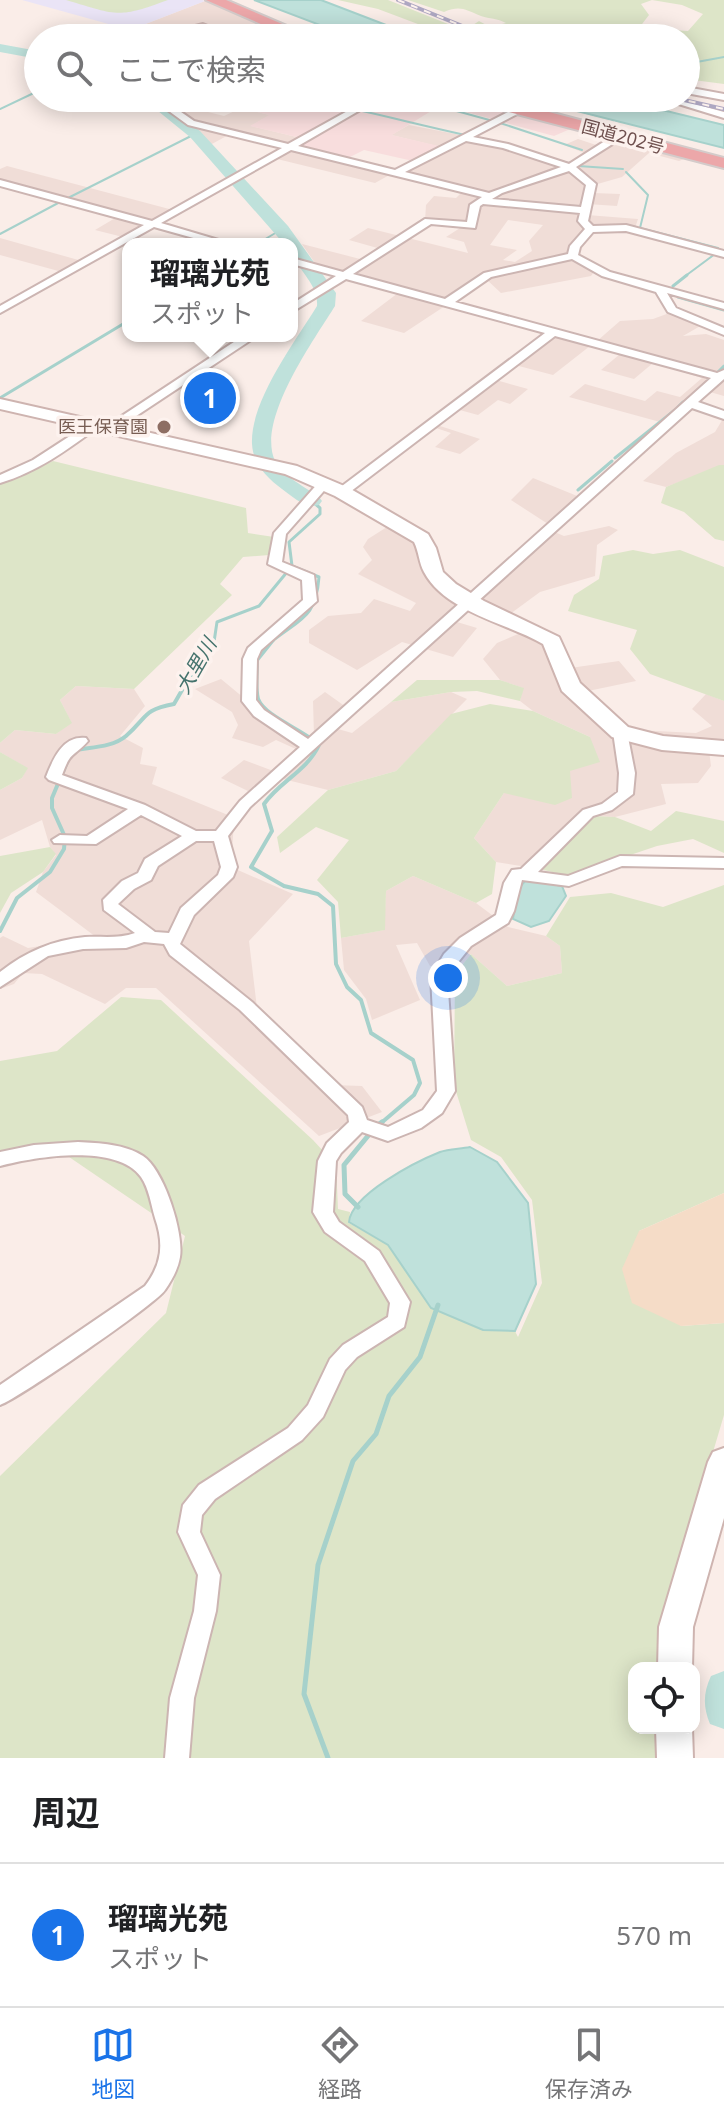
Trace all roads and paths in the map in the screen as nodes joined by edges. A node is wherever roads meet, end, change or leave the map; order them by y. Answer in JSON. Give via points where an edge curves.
{"nodes":[{"id":1,"x":213,"y":0,"type":"edge"},
{"id":2,"x":270,"y":24,"type":"edge"},
{"id":3,"x":700,"y":93,"type":"edge"},
{"id":4,"x":724,"y":97,"type":"edge"},
{"id":5,"x":700,"y":108,"type":"edge"},
{"id":6,"x":175,"y":112,"type":"edge"},
{"id":7,"x":353,"y":112,"type":"edge"},
{"id":8,"x":514,"y":112,"type":"edge"},
{"id":9,"x":526,"y":112,"type":"edge"},
{"id":10,"x":724,"y":115,"type":"edge"},
{"id":11,"x":468,"y":136,"type":"junction"},
{"id":12,"x":619,"y":136,"type":"junction"},
{"id":13,"x":290,"y":147,"type":"junction"},
{"id":14,"x":724,"y":163,"type":"edge"},
{"id":15,"x":573,"y":165,"type":"junction"},
{"id":16,"x":397,"y":173,"type":"junction"},
{"id":17,"x":0,"y":183,"type":"edge"},
{"id":18,"x":486,"y":198,"type":"junction"},
{"id":19,"x":583,"y":210,"type":"junction"},
{"id":20,"x":152,"y":224,"type":"junction"},
{"id":21,"x":590,"y":229,"type":"junction"},
{"id":22,"x":127,"y":238,"type":"edge"},
{"id":23,"x":204,"y":238,"type":"edge"},
{"id":24,"x":122,"y":241,"type":"edge"},
{"id":25,"x":719,"y":252,"type":"edge"},
{"id":26,"x":573,"y":256,"type":"junction"},
{"id":27,"x":303,"y":264,"type":"edge"},
{"id":28,"x":344,"y":275,"type":"junction"},
{"id":29,"x":651,"y":286,"type":"junction"},
{"id":30,"x":446,"y":303,"type":"junction"},
{"id":31,"x":298,"y":305,"type":"edge"},
{"id":32,"x":724,"y":306,"type":"edge"},
{"id":33,"x":0,"y":310,"type":"edge"},
{"id":34,"x":553,"y":332,"type":"junction"},
{"id":35,"x":724,"y":332,"type":"edge"},
{"id":36,"x":241,"y":342,"type":"edge"},
{"id":37,"x":721,"y":375,"type":"edge"},
{"id":38,"x":689,"y":403,"type":"junction"},
{"id":39,"x":0,"y":404,"type":"edge"},
{"id":40,"x":724,"y":415,"type":"edge"},
{"id":41,"x":100,"y":427,"type":"junction"},
{"id":42,"x":0,"y":479,"type":"edge"},
{"id":43,"x":321,"y":494,"type":"junction"},
{"id":44,"x":468,"y":602,"type":"junction"},
{"id":45,"x":620,"y":732,"type":"junction"},
{"id":46,"x":81,"y":741,"type":"dead end"},
{"id":47,"x":314,"y":741,"type":"junction"},
{"id":48,"x":724,"y":748,"type":"edge"},
{"id":49,"x":140,"y":808,"type":"junction"},
{"id":50,"x":193,"y":836,"type":"junction"},
{"id":51,"x":220,"y":836,"type":"junction"},
{"id":52,"x":66,"y":841,"type":"dead end"},
{"id":53,"x":724,"y":863,"type":"edge"},
{"id":54,"x":527,"y":873,"type":"junction"},
{"id":55,"x":150,"y":936,"type":"junction"},
{"id":56,"x":173,"y":939,"type":"junction"},
{"id":57,"x":0,"y":981,"type":"edge"},
{"id":58,"x":368,"y":1128,"type":"junction"},
{"id":59,"x":0,"y":1159,"type":"edge"},
{"id":60,"x":0,"y":1396,"type":"edge"},
{"id":61,"x":724,"y":1462,"type":"edge"},
{"id":62,"x":675,"y":1662,"type":"edge"},
{"id":63,"x":674,"y":1734,"type":"edge"},
{"id":64,"x":177,"y":1758,"type":"edge"},
{"id":65,"x":675,"y":1758,"type":"edge"}],
"edges":[{"from":1,"to":2,"type":"highway"},
{"from":3,"to":4,"type":"street"},
{"from":5,"to":10,"type":"street"},
{"from":6,"to":13,"type":"street","via":[[191,123]]},
{"from":7,"to":13,"type":"street"},
{"from":8,"to":11,"type":"street"},
{"from":9,"to":12,"type":"highway","name":"国道202号"},
{"from":11,"to":15,"type":"street"},
{"from":11,"to":16,"type":"street"},
{"from":12,"to":14,"type":"highway","name":"国道202号"},
{"from":12,"to":15,"type":"street"},
{"from":13,"to":16,"type":"street"},
{"from":13,"to":20,"type":"street"},
{"from":15,"to":18,"type":"street"},
{"from":15,"to":19,"type":"street","via":[[591,184]]},
{"from":16,"to":18,"type":"street"},
{"from":17,"to":20,"type":"street"},
{"from":18,"to":19,"type":"street"},
{"from":18,"to":28,"type":"street","via":[[473,208],[471,226],[429,221]]},
{"from":19,"to":21,"type":"street","via":[[584,226]]},
{"from":20,"to":22,"type":"street"},
{"from":20,"to":23,"type":"street"},
{"from":21,"to":25,"type":"street","via":[[626,228]]},
{"from":21,"to":26,"type":"street"},
{"from":24,"to":33,"type":"street"},
{"from":26,"to":29,"type":"street","via":[[606,274]]},
{"from":26,"to":30,"type":"street","via":[[488,275]]},
{"from":27,"to":28,"type":"street"},
{"from":28,"to":30,"type":"street"},
{"from":28,"to":31,"type":"street"},
{"from":29,"to":32,"type":"street"},
{"from":29,"to":35,"type":"street","via":[[665,295],[672,310]]},
{"from":30,"to":34,"type":"street"},
{"from":34,"to":37,"type":"street"},
{"from":34,"to":43,"type":"street"},
{"from":36,"to":41,"type":"street"},
{"from":37,"to":38,"type":"street"},
{"from":38,"to":40,"type":"street"},
{"from":38,"to":44,"type":"street"},
{"from":39,"to":41,"type":"street"},
{"from":41,"to":42,"type":"street"},
{"from":41,"to":43,"type":"street","via":[[269,465]]},
{"from":43,"to":44,"type":"street","via":[[421,538],[429,548],[433,571]]},
{"from":43,"to":47,"type":"street","via":[[280,533],[275,564],[309,578],[310,601],[255,648],[250,659],[249,701],[259,713]]},
{"from":44,"to":45,"type":"street","via":[[552,641],[570,686]]},
{"from":44,"to":47,"type":"street"},
{"from":45,"to":48,"type":"street","via":[[662,743]]},
{"from":45,"to":54,"type":"street","via":[[625,794],[588,813]]},
{"from":46,"to":49,"type":"street","via":[[62,754],[60,778]]},
{"from":47,"to":51,"type":"street","via":[[245,804]]},
{"from":49,"to":50,"type":"street"},
{"from":49,"to":52,"type":"street","via":[[90,841]]},
{"from":50,"to":51,"type":"street"},
{"from":50,"to":55,"type":"street","via":[[151,863],[145,876],[111,900],[110,906]]},
{"from":51,"to":56,"type":"street","via":[[229,867],[225,877],[187,912]]},
{"from":53,"to":54,"type":"street","via":[[620,861],[569,881]]},
{"from":54,"to":58,"type":"street","via":[[512,879],[499,922],[474,934],[439,976],[446,1091],[440,1105],[427,1119],[388,1134]]},
{"from":55,"to":56,"type":"street"},
{"from":55,"to":57,"type":"street","via":[[43,952]]},
{"from":56,"to":58,"type":"street","via":[[176,951],[246,1006]]},
{"from":58,"to":64,"type":"street","via":[[334,1148],[327,1161],[323,1212],[332,1227],[372,1256],[400,1302],[397,1321],[337,1365],[316,1411],[295,1434],[207,1492],[191,1512],[189,1532],[209,1575],[182,1698]]},
{"from":59,"to":60,"type":"street","via":[[73,1149],[134,1159],[148,1172],[173,1255],[152,1292]]},
{"from":61,"to":62,"type":"street","via":[[676,1627]]},
{"from":63,"to":65,"type":"street"}]}
